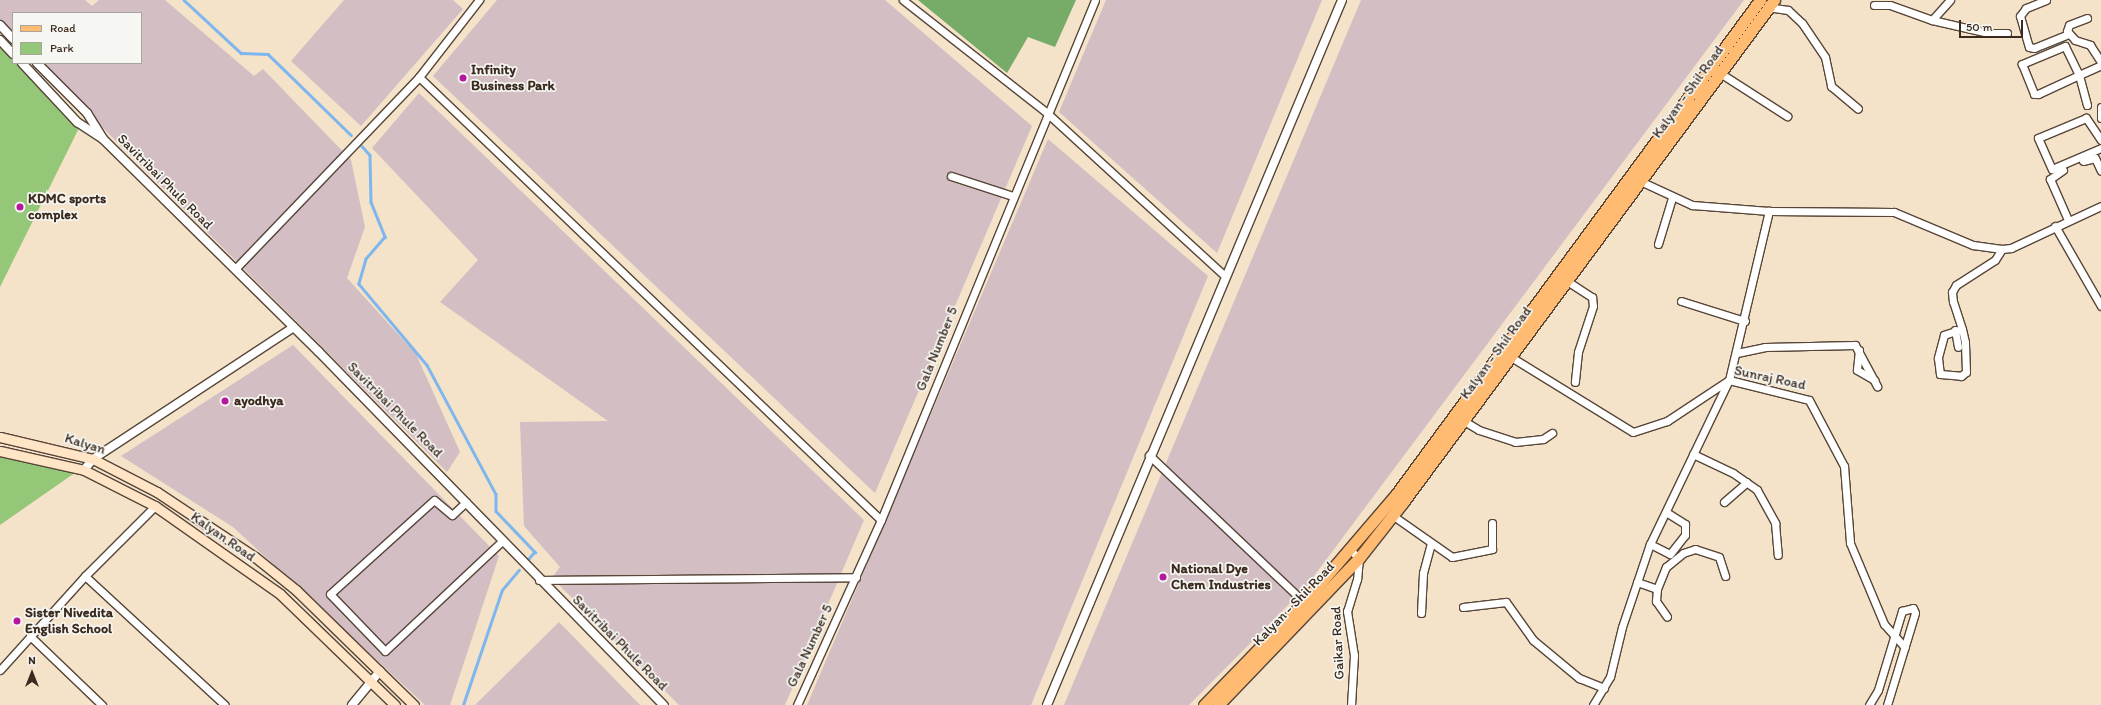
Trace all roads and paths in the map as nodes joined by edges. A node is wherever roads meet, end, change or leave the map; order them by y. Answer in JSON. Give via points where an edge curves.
{"nodes":[{"id":1,"x":903,"y":0,"type":"edge"},
{"id":2,"x":1095,"y":0,"type":"edge"},
{"id":3,"x":1342,"y":0,"type":"edge"},
{"id":4,"x":1950,"y":0,"type":"edge"},
{"id":5,"x":2046,"y":0,"type":"edge"},
{"id":6,"x":1758,"y":1,"type":"edge"},
{"id":7,"x":475,"y":2,"type":"edge"},
{"id":8,"x":1772,"y":4,"type":"edge"},
{"id":9,"x":1874,"y":5,"type":"dead end"},
{"id":10,"x":2087,"y":18,"type":"dead end"},
{"id":11,"x":1932,"y":20,"type":"junction"},
{"id":12,"x":0,"y":25,"type":"edge"},
{"id":13,"x":2008,"y":33,"type":"dead end"},
{"id":14,"x":2069,"y":34,"type":"junction"},
{"id":15,"x":12,"y":37,"type":"edge"},
{"id":16,"x":0,"y":40,"type":"edge"},
{"id":17,"x":12,"y":53,"type":"edge"},
{"id":18,"x":2101,"y":62,"type":"edge"},
{"id":19,"x":23,"y":64,"type":"edge"},
{"id":20,"x":38,"y":64,"type":"edge"},
{"id":21,"x":2101,"y":65,"type":"edge"},
{"id":22,"x":1720,"y":73,"type":"junction"},
{"id":23,"x":2079,"y":75,"type":"junction"},
{"id":24,"x":419,"y":77,"type":"junction"},
{"id":25,"x":2087,"y":105,"type":"dead end"},
{"id":26,"x":2101,"y":106,"type":"edge"},
{"id":27,"x":1858,"y":109,"type":"dead end"},
{"id":28,"x":1047,"y":113,"type":"junction"},
{"id":29,"x":1787,"y":116,"type":"dead end"},
{"id":30,"x":2101,"y":118,"type":"edge"},
{"id":31,"x":103,"y":139,"type":"junction"},
{"id":32,"x":2101,"y":140,"type":"edge"},
{"id":33,"x":2101,"y":148,"type":"edge"},
{"id":34,"x":2101,"y":171,"type":"edge"},
{"id":35,"x":951,"y":176,"type":"dead end"},
{"id":36,"x":1636,"y":179,"type":"junction"},
{"id":37,"x":1013,"y":196,"type":"junction"},
{"id":38,"x":1672,"y":198,"type":"junction"},
{"id":39,"x":2101,"y":206,"type":"edge"},
{"id":40,"x":1769,"y":211,"type":"junction"},
{"id":41,"x":2068,"y":220,"type":"junction"},
{"id":42,"x":2055,"y":226,"type":"junction"},
{"id":43,"x":1658,"y":244,"type":"dead end"},
{"id":44,"x":2002,"y":249,"type":"junction"},
{"id":45,"x":235,"y":269,"type":"junction"},
{"id":46,"x":1224,"y":275,"type":"junction"},
{"id":47,"x":1567,"y":281,"type":"junction"},
{"id":48,"x":1681,"y":301,"type":"dead end"},
{"id":49,"x":2101,"y":306,"type":"edge"},
{"id":50,"x":1745,"y":321,"type":"junction"},
{"id":51,"x":294,"y":327,"type":"junction"},
{"id":52,"x":1958,"y":329,"type":"junction"},
{"id":53,"x":1958,"y":347,"type":"dead end"},
{"id":54,"x":1859,"y":350,"type":"junction"},
{"id":55,"x":1737,"y":354,"type":"junction"},
{"id":56,"x":1511,"y":357,"type":"junction"},
{"id":57,"x":1729,"y":380,"type":"junction"},
{"id":58,"x":1574,"y":382,"type":"dead end"},
{"id":59,"x":1464,"y":421,"type":"junction"},
{"id":60,"x":1552,"y":433,"type":"dead end"},
{"id":61,"x":0,"y":437,"type":"edge"},
{"id":62,"x":0,"y":451,"type":"edge"},
{"id":63,"x":1693,"y":454,"type":"junction"},
{"id":64,"x":1149,"y":455,"type":"junction"},
{"id":65,"x":93,"y":459,"type":"junction"},
{"id":66,"x":84,"y":470,"type":"junction"},
{"id":67,"x":1747,"y":482,"type":"junction"},
{"id":68,"x":157,"y":492,"type":"joint"},
{"id":69,"x":466,"y":502,"type":"junction"},
{"id":70,"x":1724,"y":502,"type":"dead end"},
{"id":71,"x":155,"y":506,"type":"junction"},
{"id":72,"x":1666,"y":512,"type":"junction"},
{"id":73,"x":1392,"y":516,"type":"junction"},
{"id":74,"x":881,"y":520,"type":"junction"},
{"id":75,"x":1492,"y":523,"type":"dead end"},
{"id":76,"x":502,"y":541,"type":"junction"},
{"id":77,"x":1431,"y":544,"type":"junction"},
{"id":78,"x":1650,"y":544,"type":"junction"},
{"id":79,"x":1349,"y":549,"type":"junction"},
{"id":80,"x":1778,"y":555,"type":"dead end"},
{"id":81,"x":1359,"y":558,"type":"junction"},
{"id":82,"x":85,"y":576,"type":"junction"},
{"id":83,"x":1725,"y":576,"type":"dead end"},
{"id":84,"x":856,"y":577,"type":"junction"},
{"id":85,"x":540,"y":580,"type":"junction"},
{"id":86,"x":1637,"y":582,"type":"junction"},
{"id":87,"x":1657,"y":589,"type":"junction"},
{"id":88,"x":1304,"y":602,"type":"junction"},
{"id":89,"x":1463,"y":607,"type":"dead end"},
{"id":90,"x":315,"y":609,"type":"junction"},
{"id":91,"x":1421,"y":613,"type":"dead end"},
{"id":92,"x":1667,"y":617,"type":"dead end"},
{"id":93,"x":305,"y":618,"type":"junction"},
{"id":94,"x":30,"y":636,"type":"junction"},
{"id":95,"x":1894,"y":636,"type":"junction"},
{"id":96,"x":1904,"y":647,"type":"junction"},
{"id":97,"x":0,"y":670,"type":"edge"},
{"id":98,"x":380,"y":671,"type":"junction"},
{"id":99,"x":372,"y":683,"type":"junction"},
{"id":100,"x":1604,"y":688,"type":"junction"},
{"id":101,"x":1878,"y":690,"type":"junction"},
{"id":102,"x":1890,"y":694,"type":"junction"},
{"id":103,"x":102,"y":705,"type":"edge"},
{"id":104,"x":225,"y":705,"type":"edge"},
{"id":105,"x":352,"y":705,"type":"edge"},
{"id":106,"x":395,"y":705,"type":"edge"},
{"id":107,"x":414,"y":705,"type":"edge"},
{"id":108,"x":664,"y":705,"type":"edge"},
{"id":109,"x":797,"y":705,"type":"edge"},
{"id":110,"x":1047,"y":705,"type":"edge"},
{"id":111,"x":1204,"y":705,"type":"edge"},
{"id":112,"x":1218,"y":705,"type":"edge"},
{"id":113,"x":1351,"y":705,"type":"edge"},
{"id":114,"x":1593,"y":705,"type":"edge"},
{"id":115,"x":1869,"y":705,"type":"edge"},
{"id":116,"x":1887,"y":705,"type":"edge"}],
"edges":[{"from":1,"to":28,"type":"street"},
{"from":2,"to":28,"type":"street","name":"Gala Number 5"},
{"from":3,"to":46,"type":"street"},
{"from":4,"to":11,"type":"street"},
{"from":5,"to":14,"type":"street","via":[[2026,8],[2020,16],[2029,47],[2034,48]]},
{"from":6,"to":8,"type":"street"},
{"from":6,"to":36,"type":"main road","name":"Kalyan - Shil Road"},
{"from":7,"to":24,"type":"street"},
{"from":8,"to":22,"type":"main road","name":"Kalyan - Shil Road"},
{"from":8,"to":27,"type":"street","via":[[1788,10],[1802,23],[1825,57],[1832,86]]},
{"from":9,"to":11,"type":"street","via":[[1890,5]]},
{"from":10,"to":14,"type":"street","via":[[2069,25]]},
{"from":11,"to":13,"type":"street","via":[[1988,33]]},
{"from":12,"to":15,"type":"street"},
{"from":14,"to":18,"type":"street","via":[[2090,45]]},
{"from":16,"to":17,"type":"street"},
{"from":19,"to":31,"type":"street","name":"Savitribai Phule Road","via":[[77,122]]},
{"from":20,"to":31,"type":"street","name":"Savitribai Phule Road","via":[[87,113]]},
{"from":21,"to":23,"type":"street"},
{"from":22,"to":29,"type":"street"},
{"from":22,"to":36,"type":"main road","name":"Kalyan - Shil Road"},
{"from":23,"to":23,"type":"street","via":[[2063,45],[2021,66],[2034,94]]},
{"from":23,"to":25,"type":"street"},
{"from":24,"to":45,"type":"street"},
{"from":24,"to":74,"type":"street"},
{"from":26,"to":30,"type":"street"},
{"from":28,"to":37,"type":"street","name":"Gala Number 5"},
{"from":28,"to":46,"type":"street"},
{"from":31,"to":45,"type":"street","name":"Savitribai Phule Road"},
{"from":32,"to":33,"type":"street","via":[[2086,118],[2038,138],[2052,169]]},
{"from":34,"to":41,"type":"street","via":[[2092,157],[2051,175]]},
{"from":35,"to":37,"type":"street"},
{"from":36,"to":38,"type":"street"},
{"from":36,"to":47,"type":"main road","name":"Kalyan - Shil Road"},
{"from":36,"to":79,"type":"main road","name":"Kalyan - Shil Road","via":[[1395,496]]},
{"from":37,"to":74,"type":"street","name":"Gala Number 5"},
{"from":38,"to":40,"type":"street","via":[[1710,208]]},
{"from":38,"to":43,"type":"street"},
{"from":39,"to":41,"type":"street"},
{"from":40,"to":44,"type":"street","via":[[1894,212],[1973,245]]},
{"from":40,"to":50,"type":"street"},
{"from":41,"to":42,"type":"street"},
{"from":42,"to":44,"type":"street","via":[[2012,248]]},
{"from":42,"to":49,"type":"street","via":[[2069,256]]},
{"from":44,"to":52,"type":"street","via":[[1995,260],[1956,285],[1952,292]]},
{"from":45,"to":51,"type":"street","name":"Savitribai Phule Road"},
{"from":46,"to":64,"type":"street"},
{"from":47,"to":56,"type":"main road","name":"Kalyan - Shil Road"},
{"from":47,"to":58,"type":"street","via":[[1592,297],[1593,302],[1578,352]]},
{"from":48,"to":50,"type":"street"},
{"from":50,"to":55,"type":"street"},
{"from":51,"to":65,"type":"street"},
{"from":51,"to":69,"type":"street","name":"Savitribai Phule Road"},
{"from":52,"to":52,"type":"street","via":[[1966,372],[1962,376],[1940,374],[1938,358],[1944,335]]},
{"from":52,"to":53,"type":"street"},
{"from":54,"to":54,"type":"street","via":[[1876,383],[1857,370]]},
{"from":54,"to":55,"type":"street","via":[[1848,344],[1764,347]]},
{"from":55,"to":57,"type":"street"},
{"from":56,"to":57,"type":"street","name":"Sunraj Road","via":[[1634,432],[1667,421]]},
{"from":56,"to":59,"type":"main road","name":"Kalyan - Shil Road"},
{"from":57,"to":63,"type":"street"},
{"from":57,"to":95,"type":"street","name":"Sunraj Road","via":[[1799,395],[1816,407],[1824,431],[1844,466],[1850,543],[1884,624]]},
{"from":59,"to":60,"type":"street","via":[[1479,430],[1515,442],[1543,440]]},
{"from":59,"to":73,"type":"main road","name":"Kalyan - Shil Road"},
{"from":61,"to":65,"type":"main road","name":"Kalyan"},
{"from":62,"to":66,"type":"main road","name":"Kalyan Road"},
{"from":63,"to":67,"type":"street"},
{"from":63,"to":72,"type":"street"},
{"from":64,"to":88,"type":"street"},
{"from":64,"to":110,"type":"street"},
{"from":65,"to":66,"type":"street"},
{"from":65,"to":68,"type":"main road","name":"Kalyan"},
{"from":66,"to":71,"type":"main road","name":"Kalyan Road"},
{"from":67,"to":70,"type":"street"},
{"from":67,"to":80,"type":"street","via":[[1757,490],[1770,511]]},
{"from":68,"to":90,"type":"main road","name":"Kalyan Road","via":[[256,557]]},
{"from":69,"to":76,"type":"street","name":"Savitribai Phule Road"},
{"from":69,"to":76,"type":"street","via":[[452,515],[434,500],[330,594],[385,651]]},
{"from":71,"to":82,"type":"street"},
{"from":71,"to":93,"type":"main road","name":"Kalyan Road","via":[[280,594]]},
{"from":72,"to":78,"type":"street"},
{"from":72,"to":78,"type":"street","via":[[1685,524],[1685,535],[1670,554]]},
{"from":73,"to":77,"type":"street"},
{"from":73,"to":81,"type":"main road","name":"Kalyan - Shil Road"},
{"from":74,"to":84,"type":"street","name":"Gala Number 5"},
{"from":75,"to":77,"type":"street","via":[[1492,549],[1452,557]]},
{"from":76,"to":85,"type":"street","name":"Savitribai Phule Road"},
{"from":77,"to":91,"type":"street","via":[[1423,573]]},
{"from":78,"to":86,"type":"street"},
{"from":79,"to":81,"type":"street"},
{"from":79,"to":88,"type":"main road","name":"Kalyan - Shil Road"},
{"from":81,"to":112,"type":"main road","name":"Kalyan - Shil Road"},
{"from":81,"to":113,"type":"street","name":"Gaikar Road","via":[[1357,579],[1347,610],[1354,655]]},
{"from":82,"to":94,"type":"street"},
{"from":82,"to":104,"type":"street"},
{"from":83,"to":87,"type":"street","via":[[1719,557],[1695,549],[1683,553],[1666,567]]},
{"from":84,"to":85,"type":"street"},
{"from":84,"to":109,"type":"street","name":"Gala Number 5"},
{"from":85,"to":108,"type":"street","name":"Savitribai Phule Road"},
{"from":86,"to":87,"type":"street"},
{"from":86,"to":100,"type":"street","via":[[1610,677]]},
{"from":87,"to":92,"type":"street","via":[[1656,602]]},
{"from":88,"to":111,"type":"main road","name":"Kalyan - Shil Road"},
{"from":89,"to":100,"type":"street","via":[[1506,602],[1533,640],[1579,678]]},
{"from":90,"to":93,"type":"main road"},
{"from":90,"to":98,"type":"main road","name":"Kalyan Road"},
{"from":93,"to":99,"type":"main road","name":"Kalyan Road"},
{"from":94,"to":97,"type":"street"},
{"from":94,"to":103,"type":"street"},
{"from":95,"to":96,"type":"street","name":"Sunraj Road"},
{"from":95,"to":96,"type":"street","via":[[1902,610],[1908,606],[1915,613]]},
{"from":95,"to":101,"type":"street"},
{"from":96,"to":102,"type":"street"},
{"from":98,"to":99,"type":"street"},
{"from":98,"to":107,"type":"main road","name":"Kalyan Road"},
{"from":99,"to":105,"type":"street"},
{"from":99,"to":106,"type":"main road","name":"Kalyan Road"},
{"from":100,"to":114,"type":"street"},
{"from":101,"to":102,"type":"street"},
{"from":101,"to":115,"type":"street"},
{"from":102,"to":116,"type":"street"}]}
